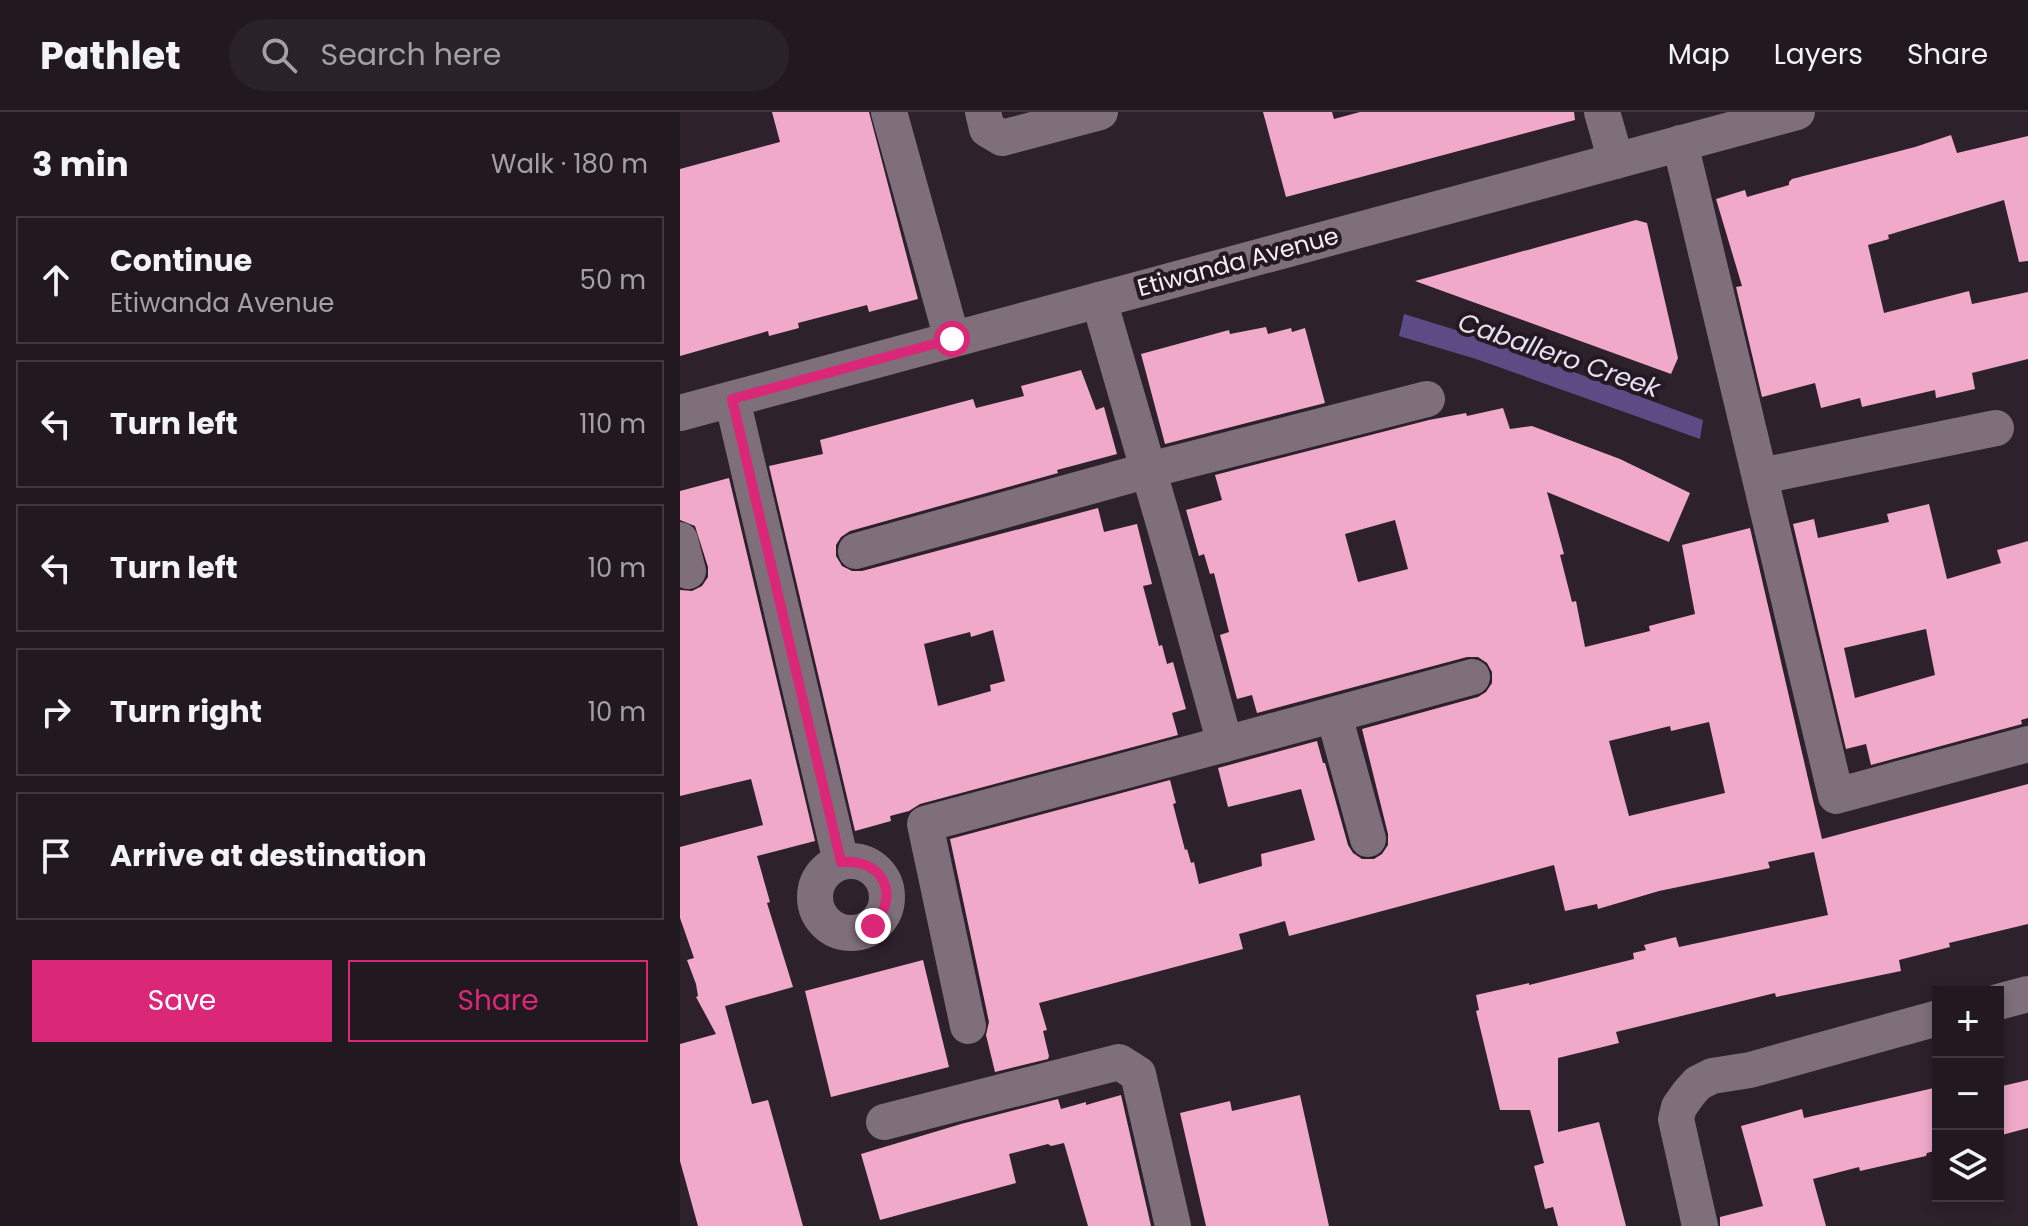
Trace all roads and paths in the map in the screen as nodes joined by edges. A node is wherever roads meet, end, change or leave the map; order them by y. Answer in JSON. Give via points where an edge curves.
{"nodes":[{"id":1,"x":889,"y":112,"type":"edge"},
{"id":2,"x":983,"y":112,"type":"edge"},
{"id":3,"x":1100,"y":112,"type":"edge"},
{"id":4,"x":1602,"y":112,"type":"edge"},
{"id":5,"x":1797,"y":112,"type":"edge"},
{"id":6,"x":1680,"y":143,"type":"junction"},
{"id":7,"x":1616,"y":161,"type":"junction"},
{"id":8,"x":1099,"y":300,"type":"junction"},
{"id":9,"x":952,"y":339,"type":"junction"},
{"id":10,"x":732,"y":399,"type":"junction"},
{"id":11,"x":1427,"y":399,"type":"dead end"},
{"id":12,"x":680,"y":413,"type":"edge"},
{"id":13,"x":1996,"y":428,"type":"dead end"},
{"id":14,"x":1149,"y":470,"type":"junction"},
{"id":15,"x":1761,"y":476,"type":"junction"},
{"id":16,"x":856,"y":551,"type":"dead end"},
{"id":17,"x":1472,"y":677,"type":"dead end"},
{"id":18,"x":1334,"y":715,"type":"junction"},
{"id":19,"x":1225,"y":744,"type":"junction"},
{"id":20,"x":2028,"y":744,"type":"edge"},
{"id":21,"x":1368,"y":839,"type":"dead end"},
{"id":22,"x":841,"y":862,"type":"dead end"},
{"id":23,"x":2028,"y":994,"type":"edge"},
{"id":24,"x":2004,"y":1000,"type":"edge"},
{"id":25,"x":1932,"y":1020,"type":"edge"},
{"id":26,"x":968,"y":1026,"type":"dead end"},
{"id":27,"x":884,"y":1122,"type":"dead end"},
{"id":28,"x":1173,"y":1226,"type":"edge"},
{"id":29,"x":1700,"y":1226,"type":"edge"}],
"edges":[{"from":1,"to":9,"type":"street"},
{"from":2,"to":3,"type":"street","via":[[987,129],[1002,138]]},
{"from":4,"to":7,"type":"street"},
{"from":5,"to":6,"type":"street","name":"Etiwanda Avenue"},
{"from":6,"to":7,"type":"street","name":"Etiwanda Avenue"},
{"from":6,"to":15,"type":"street"},
{"from":7,"to":8,"type":"street","name":"Etiwanda Avenue"},
{"from":8,"to":9,"type":"street","name":"Etiwanda Avenue"},
{"from":8,"to":14,"type":"street"},
{"from":9,"to":10,"type":"street","name":"Etiwanda Avenue"},
{"from":10,"to":12,"type":"street","name":"Etiwanda Avenue"},
{"from":10,"to":22,"type":"street"},
{"from":11,"to":14,"type":"street"},
{"from":13,"to":15,"type":"street"},
{"from":14,"to":16,"type":"street"},
{"from":14,"to":19,"type":"street"},
{"from":15,"to":20,"type":"street","via":[[1836,796]]},
{"from":17,"to":18,"type":"street"},
{"from":18,"to":19,"type":"street"},
{"from":18,"to":21,"type":"street"},
{"from":19,"to":26,"type":"street","via":[[925,824]]},
{"from":23,"to":24,"type":"street"},
{"from":25,"to":29,"type":"street","via":[[1698,1083],[1676,1119]]},
{"from":27,"to":28,"type":"street","via":[[1119,1062],[1138,1074]]}]}
